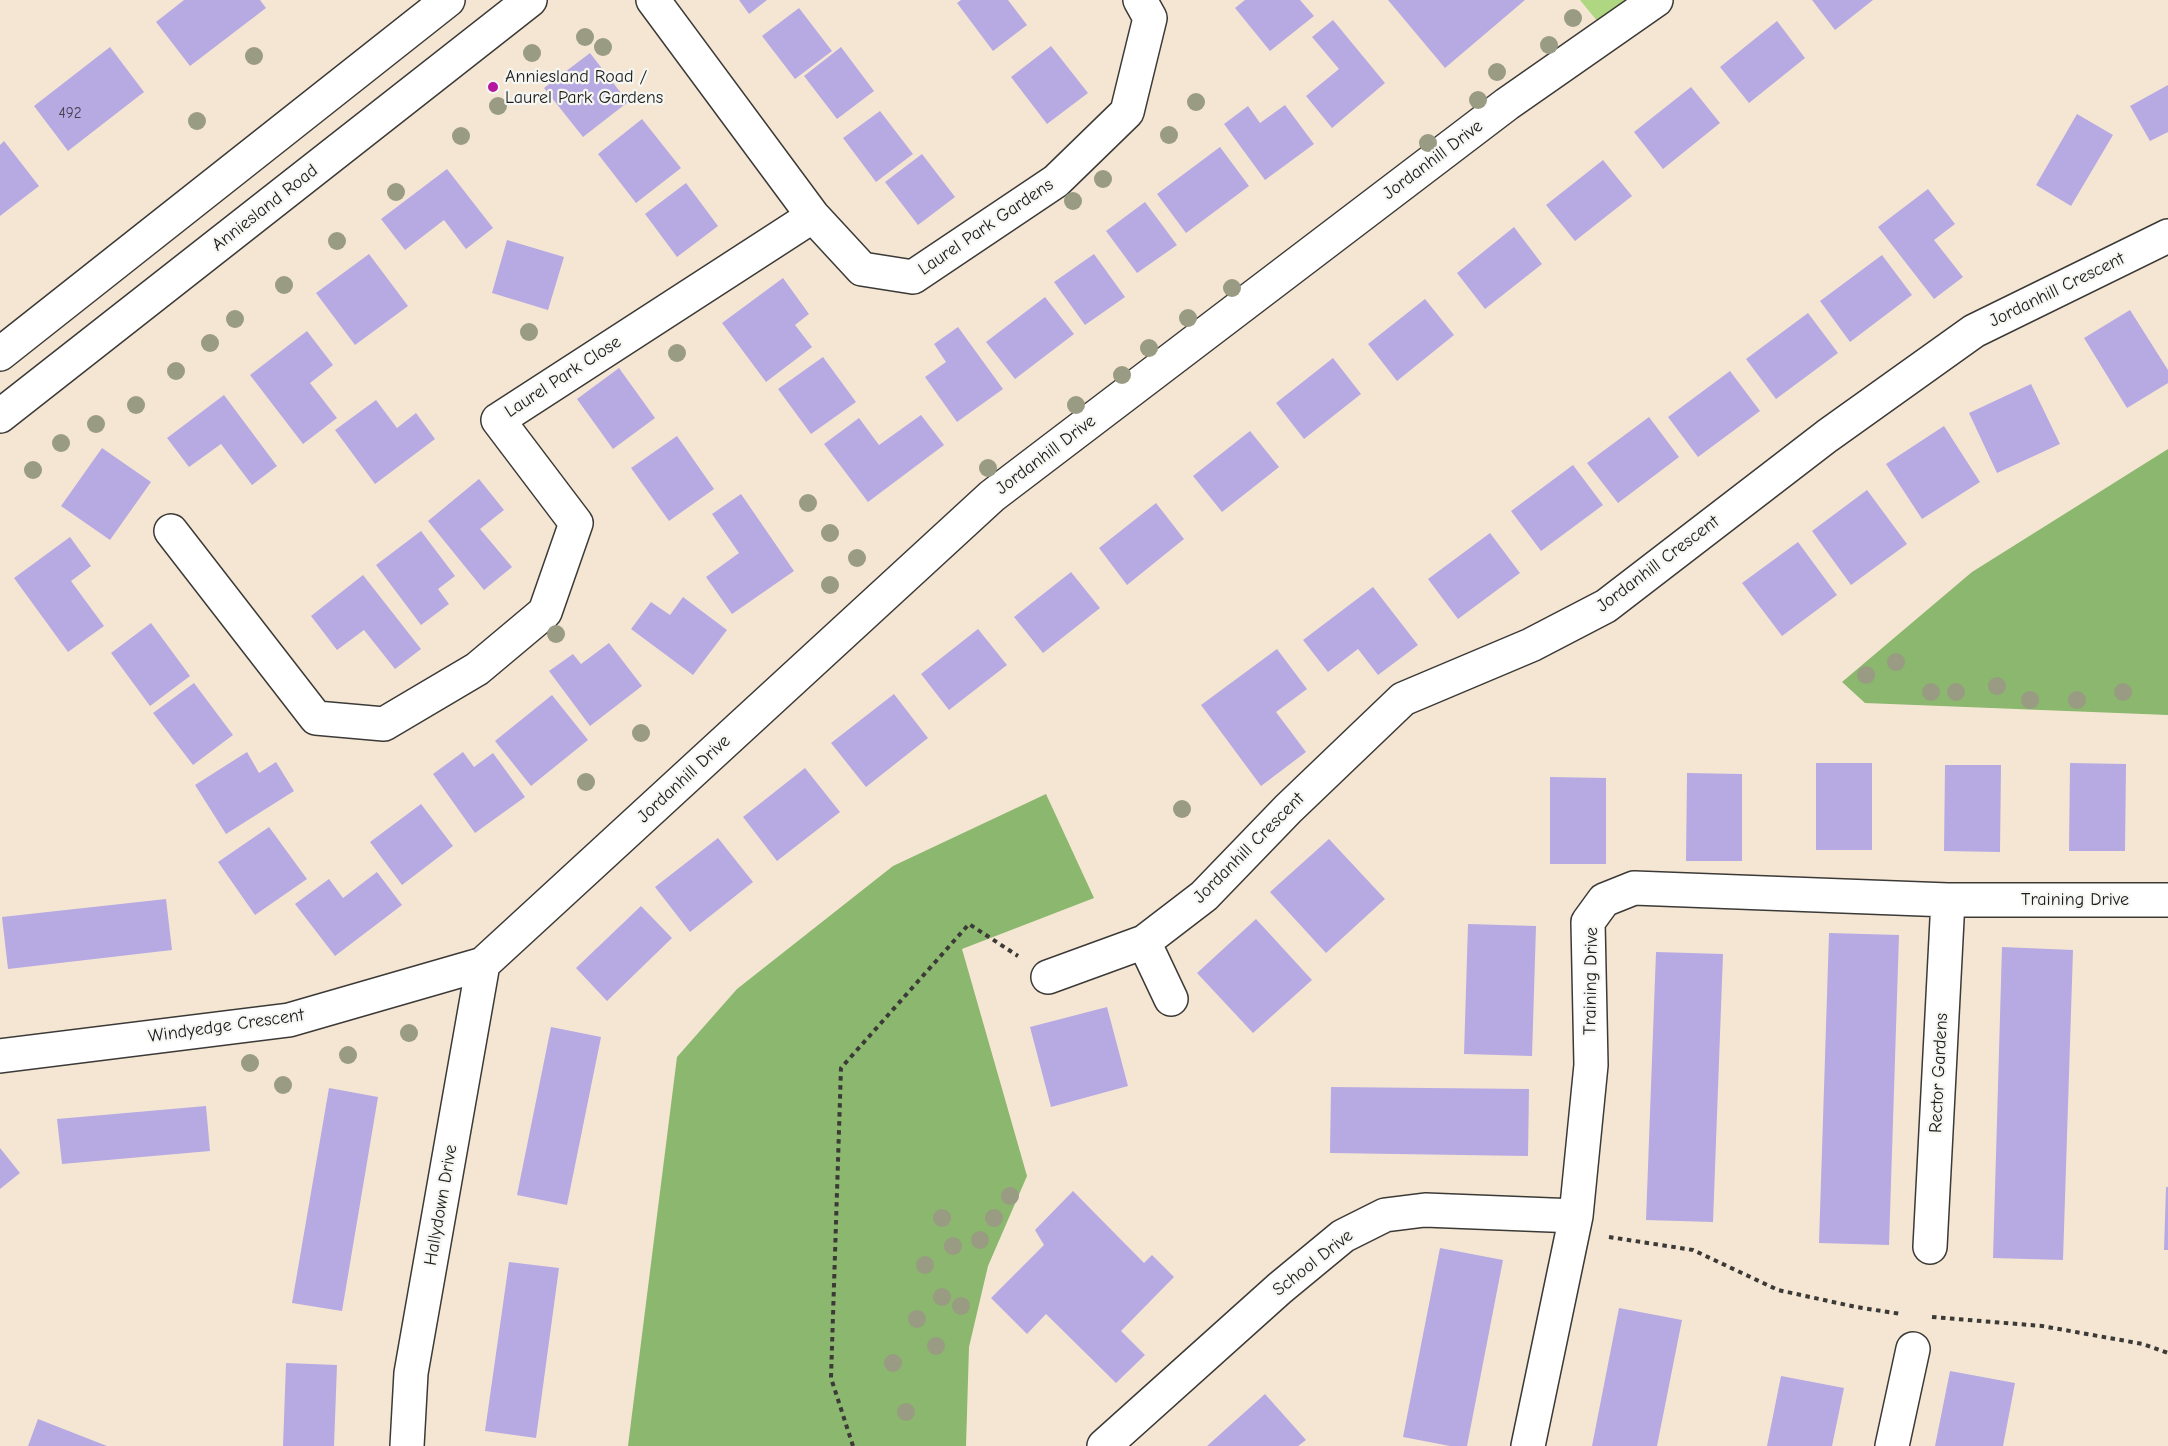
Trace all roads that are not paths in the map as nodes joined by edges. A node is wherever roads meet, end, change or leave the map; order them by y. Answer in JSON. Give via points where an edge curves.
{"nodes":[{"id":1,"x":448,"y":0,"type":"edge"},
{"id":2,"x":530,"y":0,"type":"edge"},
{"id":3,"x":653,"y":0,"type":"edge"},
{"id":4,"x":1140,"y":0,"type":"edge"},
{"id":5,"x":1656,"y":0,"type":"edge"},
{"id":6,"x":293,"y":122,"type":"junction"},
{"id":7,"x":329,"y":158,"type":"junction"},
{"id":8,"x":813,"y":216,"type":"junction"},
{"id":9,"x":2168,"y":236,"type":"edge"},
{"id":10,"x":0,"y":354,"type":"edge"},
{"id":11,"x":0,"y":416,"type":"edge"},
{"id":12,"x":171,"y":531,"type":"dead end"},
{"id":13,"x":1948,"y":900,"type":"junction"},
{"id":14,"x":2168,"y":900,"type":"edge"},
{"id":15,"x":1144,"y":942,"type":"junction"},
{"id":16,"x":483,"y":964,"type":"junction"},
{"id":17,"x":1048,"y":977,"type":"road end"},
{"id":18,"x":1171,"y":999,"type":"dead end"},
{"id":19,"x":0,"y":1056,"type":"edge"},
{"id":20,"x":1574,"y":1223,"type":"junction"},
{"id":21,"x":1930,"y":1246,"type":"dead end"},
{"id":22,"x":1913,"y":1349,"type":"dead end"},
{"id":23,"x":407,"y":1446,"type":"edge"},
{"id":24,"x":1104,"y":1446,"type":"edge"},
{"id":25,"x":1528,"y":1446,"type":"edge"},
{"id":26,"x":1892,"y":1446,"type":"edge"}],
"edges":[{"from":1,"to":6,"type":"street"},
{"from":2,"to":7,"type":"street","name":"Anniesland Road"},
{"from":3,"to":8,"type":"street","name":"Laurel Park Gardens"},
{"from":4,"to":8,"type":"street","name":"Laurel Park Gardens","via":[[1150,18],[1127,112],[1056,180],[914,277],[862,269]]},
{"from":5,"to":16,"type":"street","name":"Jordanhill Drive","via":[[1507,104],[992,496]]},
{"from":6,"to":7,"type":"street"},
{"from":6,"to":10,"type":"street"},
{"from":7,"to":11,"type":"street","name":"Anniesland Road"},
{"from":8,"to":12,"type":"street","name":"Laurel Park Close","via":[[498,420],[576,524],[545,612],[477,669],[384,724],[316,718]]},
{"from":9,"to":15,"type":"street","name":"Jordanhill Crescent","via":[[1974,331],[1827,436],[1606,606],[1531,645],[1403,699],[1204,896]]},
{"from":13,"to":14,"type":"street","name":"Training Drive"},
{"from":13,"to":20,"type":"street","name":"Training Drive","via":[[1634,888],[1604,900],[1588,922],[1591,1065]]},
{"from":13,"to":21,"type":"street","name":"Rector Gardens"},
{"from":15,"to":17,"type":"street","name":"Jordanhill Crescent"},
{"from":15,"to":18,"type":"street"},
{"from":16,"to":19,"type":"street","name":"Windyedge Crescent","via":[[290,1020]]},
{"from":16,"to":23,"type":"street","name":"Hallydown Drive","via":[[411,1373]]},
{"from":20,"to":24,"type":"street","name":"School Drive","via":[[1425,1210],[1385,1215],[1342,1236]]},
{"from":20,"to":25,"type":"street","name":"Training Drive"},
{"from":22,"to":26,"type":"street"}]}
